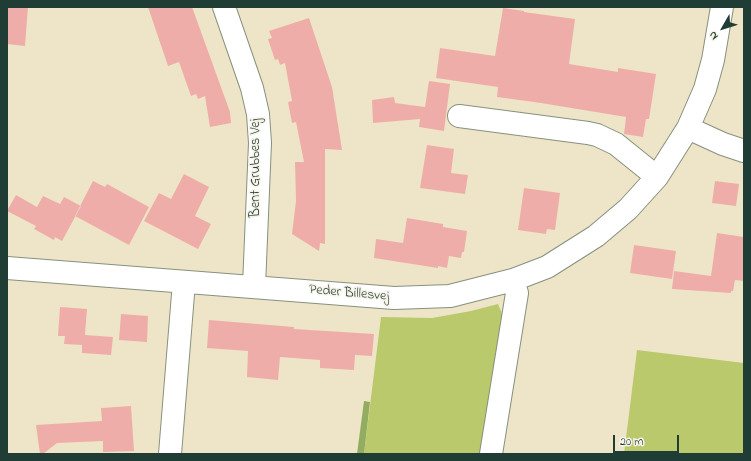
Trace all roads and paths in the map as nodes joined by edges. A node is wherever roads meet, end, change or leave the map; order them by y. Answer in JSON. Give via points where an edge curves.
{"nodes":[{"id":1,"x":224,"y":7,"type":"edge"},
{"id":2,"x":722,"y":7,"type":"edge"},
{"id":3,"x":459,"y":116,"type":"dead end"},
{"id":4,"x":688,"y":128,"type":"junction"},
{"id":5,"x":744,"y":151,"type":"edge"},
{"id":6,"x":657,"y":177,"type":"junction"},
{"id":7,"x":7,"y":268,"type":"edge"},
{"id":8,"x":513,"y":280,"type":"junction"},
{"id":9,"x":184,"y":282,"type":"junction"},
{"id":10,"x":254,"y":286,"type":"junction"},
{"id":11,"x":170,"y":454,"type":"edge"},
{"id":12,"x":491,"y":454,"type":"edge"}],
"edges":[{"from":1,"to":10,"type":"street","name":"Bent Grubbes Vej","via":[[252,88],[258,114],[260,143]]},
{"from":2,"to":4,"type":"street","name":"Peder Billesvej","via":[[713,60]]},
{"from":3,"to":6,"type":"street","via":[[597,135],[616,144]]},
{"from":4,"to":5,"type":"street"},
{"from":4,"to":6,"type":"street","name":"Peder Billesvej"},
{"from":6,"to":8,"type":"street","name":"Peder Billesvej","via":[[628,209],[596,236],[547,267]]},
{"from":7,"to":9,"type":"street","name":"Peder Billesvej"},
{"from":8,"to":10,"type":"street","name":"Peder Billesvej","via":[[450,296],[394,298]]},
{"from":8,"to":12,"type":"street","via":[[517,293]]},
{"from":9,"to":10,"type":"street","name":"Peder Billesvej"},
{"from":9,"to":11,"type":"street"}]}
